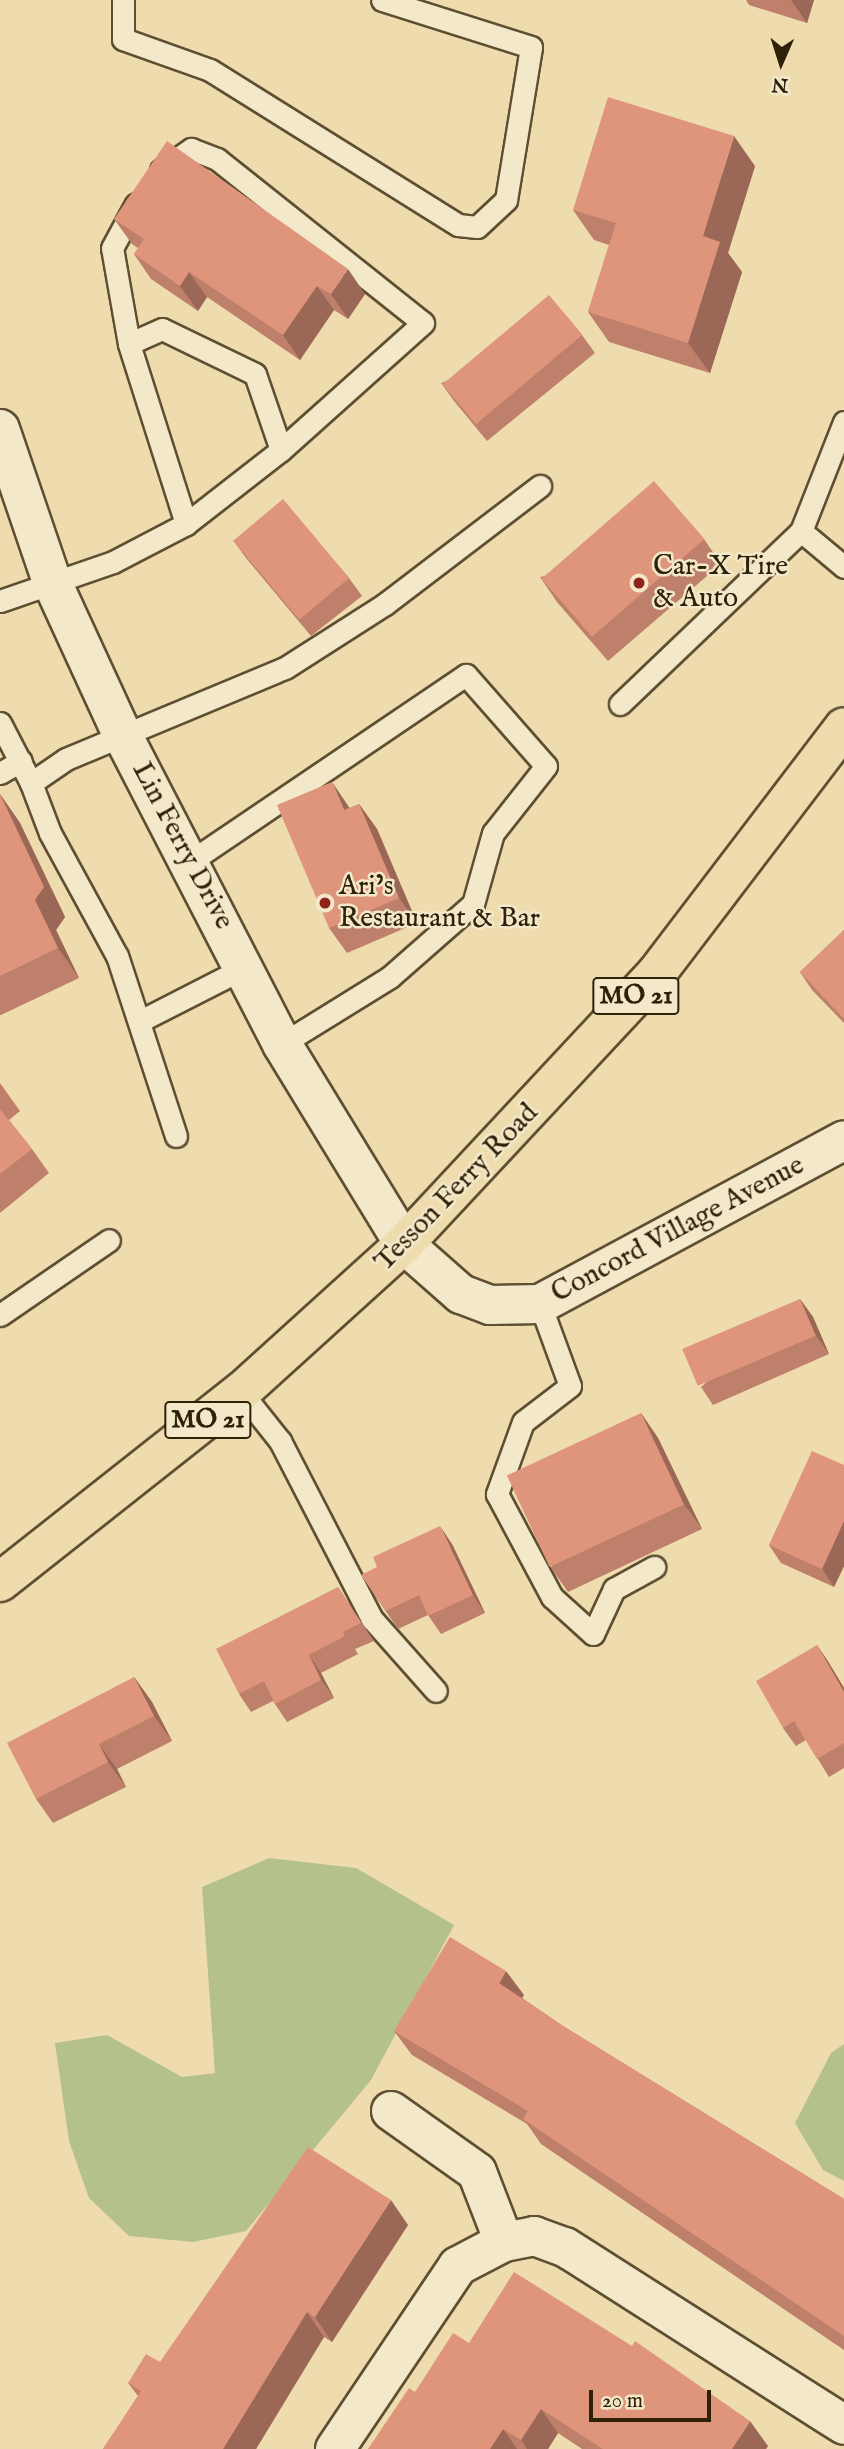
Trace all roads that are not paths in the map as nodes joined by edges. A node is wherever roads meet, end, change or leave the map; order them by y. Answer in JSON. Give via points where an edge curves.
{"nodes":[{"id":1,"x":122,"y":0,"type":"edge"},
{"id":2,"x":382,"y":0,"type":"edge"},
{"id":3,"x":129,"y":344,"type":"junction"},
{"id":4,"x":844,"y":422,"type":"edge"},
{"id":5,"x":0,"y":429,"type":"edge"},
{"id":6,"x":282,"y":450,"type":"junction"},
{"id":7,"x":540,"y":486,"type":"dead end"},
{"id":8,"x":186,"y":524,"type":"junction"},
{"id":9,"x":801,"y":530,"type":"junction"},
{"id":10,"x":844,"y":567,"type":"edge"},
{"id":11,"x":52,"y":582,"type":"junction"},
{"id":12,"x":0,"y":601,"type":"edge"},
{"id":13,"x":620,"y":704,"type":"dead end"},
{"id":14,"x":0,"y":723,"type":"edge"},
{"id":15,"x":844,"y":726,"type":"edge"},
{"id":16,"x":122,"y":734,"type":"junction"},
{"id":17,"x":21,"y":761,"type":"junction"},
{"id":18,"x":0,"y":773,"type":"edge"},
{"id":19,"x":32,"y":783,"type":"junction"},
{"id":20,"x":191,"y":861,"type":"junction"},
{"id":21,"x":246,"y":967,"type":"junction"},
{"id":22,"x":140,"y":1021,"type":"junction"},
{"id":23,"x":282,"y":1044,"type":"junction"},
{"id":24,"x":176,"y":1136,"type":"dead end"},
{"id":25,"x":844,"y":1140,"type":"edge"},
{"id":26,"x":109,"y":1240,"type":"dead end"},
{"id":27,"x":404,"y":1244,"type":"junction"},
{"id":28,"x":540,"y":1304,"type":"junction"},
{"id":29,"x":0,"y":1315,"type":"edge"},
{"id":30,"x":241,"y":1392,"type":"junction"},
{"id":31,"x":654,"y":1567,"type":"dead end"},
{"id":32,"x":0,"y":1582,"type":"edge"},
{"id":33,"x":436,"y":1691,"type":"dead end"},
{"id":34,"x":391,"y":2111,"type":"dead end"},
{"id":35,"x":504,"y":2242,"type":"junction"},
{"id":36,"x":844,"y":2425,"type":"edge"},
{"id":37,"x":335,"y":2449,"type":"edge"}],
"edges":[{"from":1,"to":2,"type":"lane","via":[[123,39],[210,70],[458,225],[477,227],[506,200],[531,47]]},
{"from":3,"to":6,"type":"lane","via":[[163,329],[255,374]]},
{"from":3,"to":6,"type":"lane","via":[[112,248],[174,155],[191,149],[217,159],[423,323]]},
{"from":3,"to":8,"type":"lane"},
{"from":4,"to":9,"type":"lane"},
{"from":5,"to":11,"type":"street","name":"Lin Ferry Drive"},
{"from":6,"to":8,"type":"lane"},
{"from":7,"to":16,"type":"lane","via":[[385,604],[285,668]]},
{"from":8,"to":11,"type":"lane","via":[[113,562]]},
{"from":9,"to":10,"type":"lane"},
{"from":9,"to":13,"type":"lane"},
{"from":11,"to":12,"type":"lane"},
{"from":11,"to":16,"type":"street","name":"Lin Ferry Drive"},
{"from":14,"to":17,"type":"lane"},
{"from":15,"to":27,"type":"main road","name":"Tesson Ferry Road","number":"MO 21","via":[[656,974]]},
{"from":16,"to":19,"type":"lane","via":[[66,759]]},
{"from":16,"to":20,"type":"street","name":"Lin Ferry Drive"},
{"from":17,"to":18,"type":"lane"},
{"from":17,"to":19,"type":"lane"},
{"from":19,"to":22,"type":"lane","via":[[50,833],[117,956]]},
{"from":20,"to":21,"type":"street","name":"Lin Ferry Drive"},
{"from":20,"to":23,"type":"lane","via":[[466,675],[546,766],[493,834],[473,904],[390,978]]},
{"from":21,"to":22,"type":"lane"},
{"from":21,"to":23,"type":"street","name":"Lin Ferry Drive"},
{"from":22,"to":24,"type":"lane"},
{"from":23,"to":27,"type":"street","name":"Lin Ferry Drive"},
{"from":25,"to":28,"type":"street","name":"Concord Village Avenue"},
{"from":26,"to":29,"type":"lane"},
{"from":27,"to":28,"type":"street","name":"Concord Village Avenue","via":[[461,1294],[490,1305]]},
{"from":27,"to":30,"type":"main road","name":"Tesson Ferry Road","number":"MO 21"},
{"from":28,"to":31,"type":"lane","via":[[570,1386],[523,1422],[497,1494],[552,1597],[593,1634],[614,1589]]},
{"from":30,"to":32,"type":"main road","name":"Tesson Ferry Road","number":"MO 21"},
{"from":30,"to":33,"type":"lane","via":[[280,1441],[372,1619]]},
{"from":34,"to":35,"type":"street","via":[[477,2172]]},
{"from":35,"to":36,"type":"street","via":[[534,2236],[565,2247]]},
{"from":35,"to":37,"type":"street","via":[[458,2266]]}]}
